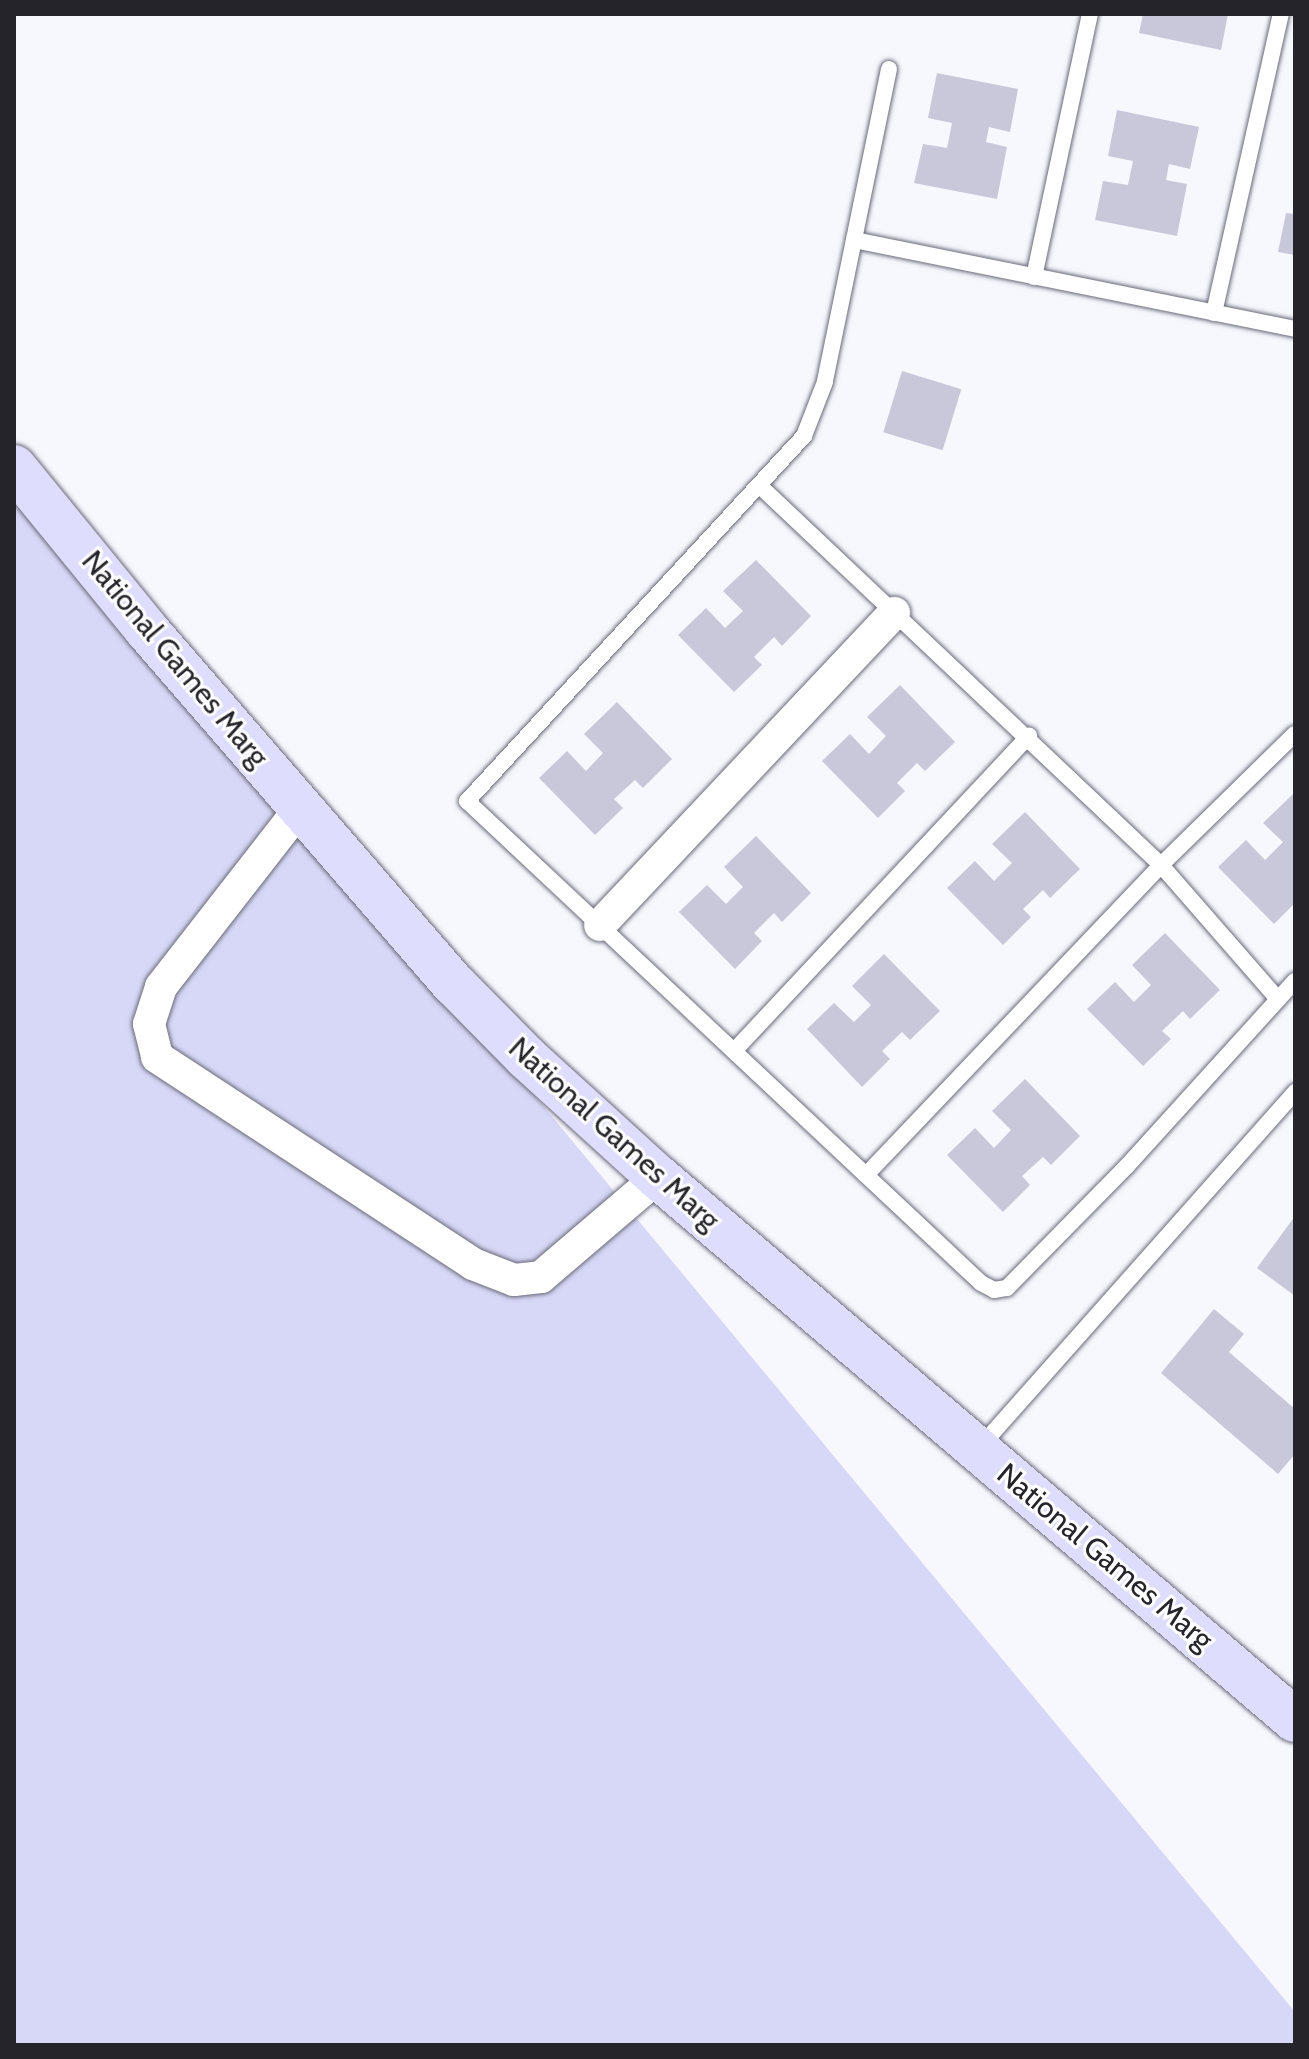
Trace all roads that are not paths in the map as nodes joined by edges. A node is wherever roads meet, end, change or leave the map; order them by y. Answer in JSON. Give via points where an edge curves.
{"nodes":[{"id":1,"x":1090,"y":14,"type":"edge"},
{"id":2,"x":1281,"y":14,"type":"edge"},
{"id":3,"x":889,"y":69,"type":"dead end"},
{"id":4,"x":854,"y":240,"type":"junction"},
{"id":5,"x":1034,"y":277,"type":"junction"},
{"id":6,"x":1214,"y":313,"type":"junction"},
{"id":7,"x":1295,"y":329,"type":"edge"},
{"id":8,"x":14,"y":467,"type":"edge"},
{"id":9,"x":761,"y":487,"type":"junction"},
{"id":10,"x":894,"y":613,"type":"junction"},
{"id":11,"x":1295,"y":734,"type":"edge"},
{"id":12,"x":1029,"y":736,"type":"junction"},
{"id":13,"x":301,"y":807,"type":"junction"},
{"id":14,"x":1161,"y":865,"type":"junction"},
{"id":15,"x":600,"y":925,"type":"junction"},
{"id":16,"x":1295,"y":981,"type":"edge"},
{"id":17,"x":1278,"y":999,"type":"junction"},
{"id":18,"x":734,"y":1051,"type":"junction"},
{"id":19,"x":1294,"y":1096,"type":"edge"},
{"id":20,"x":866,"y":1175,"type":"junction"},
{"id":21,"x":658,"y":1177,"type":"junction"},
{"id":22,"x":979,"y":1449,"type":"junction"},
{"id":23,"x":1295,"y":1720,"type":"edge"}],
"edges":[{"from":1,"to":5,"type":"lane"},
{"from":2,"to":6,"type":"lane"},
{"from":3,"to":4,"type":"lane"},
{"from":4,"to":5,"type":"lane"},
{"from":4,"to":9,"type":"lane","via":[[816,409],[804,436]]},
{"from":5,"to":6,"type":"lane"},
{"from":6,"to":7,"type":"lane"},
{"from":8,"to":13,"type":"main road","name":"National Games Marg"},
{"from":9,"to":10,"type":"lane"},
{"from":9,"to":15,"type":"lane","via":[[467,801]]},
{"from":10,"to":12,"type":"lane"},
{"from":10,"to":15,"type":"street"},
{"from":11,"to":14,"type":"lane"},
{"from":12,"to":14,"type":"lane"},
{"from":12,"to":18,"type":"lane"},
{"from":13,"to":21,"type":"main road","name":"National Games Marg","via":[[454,984]]},
{"from":13,"to":21,"type":"street","via":[[161,987],[149,1024],[157,1057],[473,1264],[514,1280],[541,1277]]},
{"from":14,"to":17,"type":"lane"},
{"from":14,"to":20,"type":"lane"},
{"from":15,"to":18,"type":"lane"},
{"from":16,"to":17,"type":"lane"},
{"from":17,"to":20,"type":"lane","via":[[1127,1166],[1007,1288],[981,1283]]},
{"from":18,"to":20,"type":"lane"},
{"from":19,"to":22,"type":"lane"},
{"from":21,"to":22,"type":"main road","name":"National Games Marg"},
{"from":22,"to":23,"type":"main road","name":"National Games Marg"}]}
